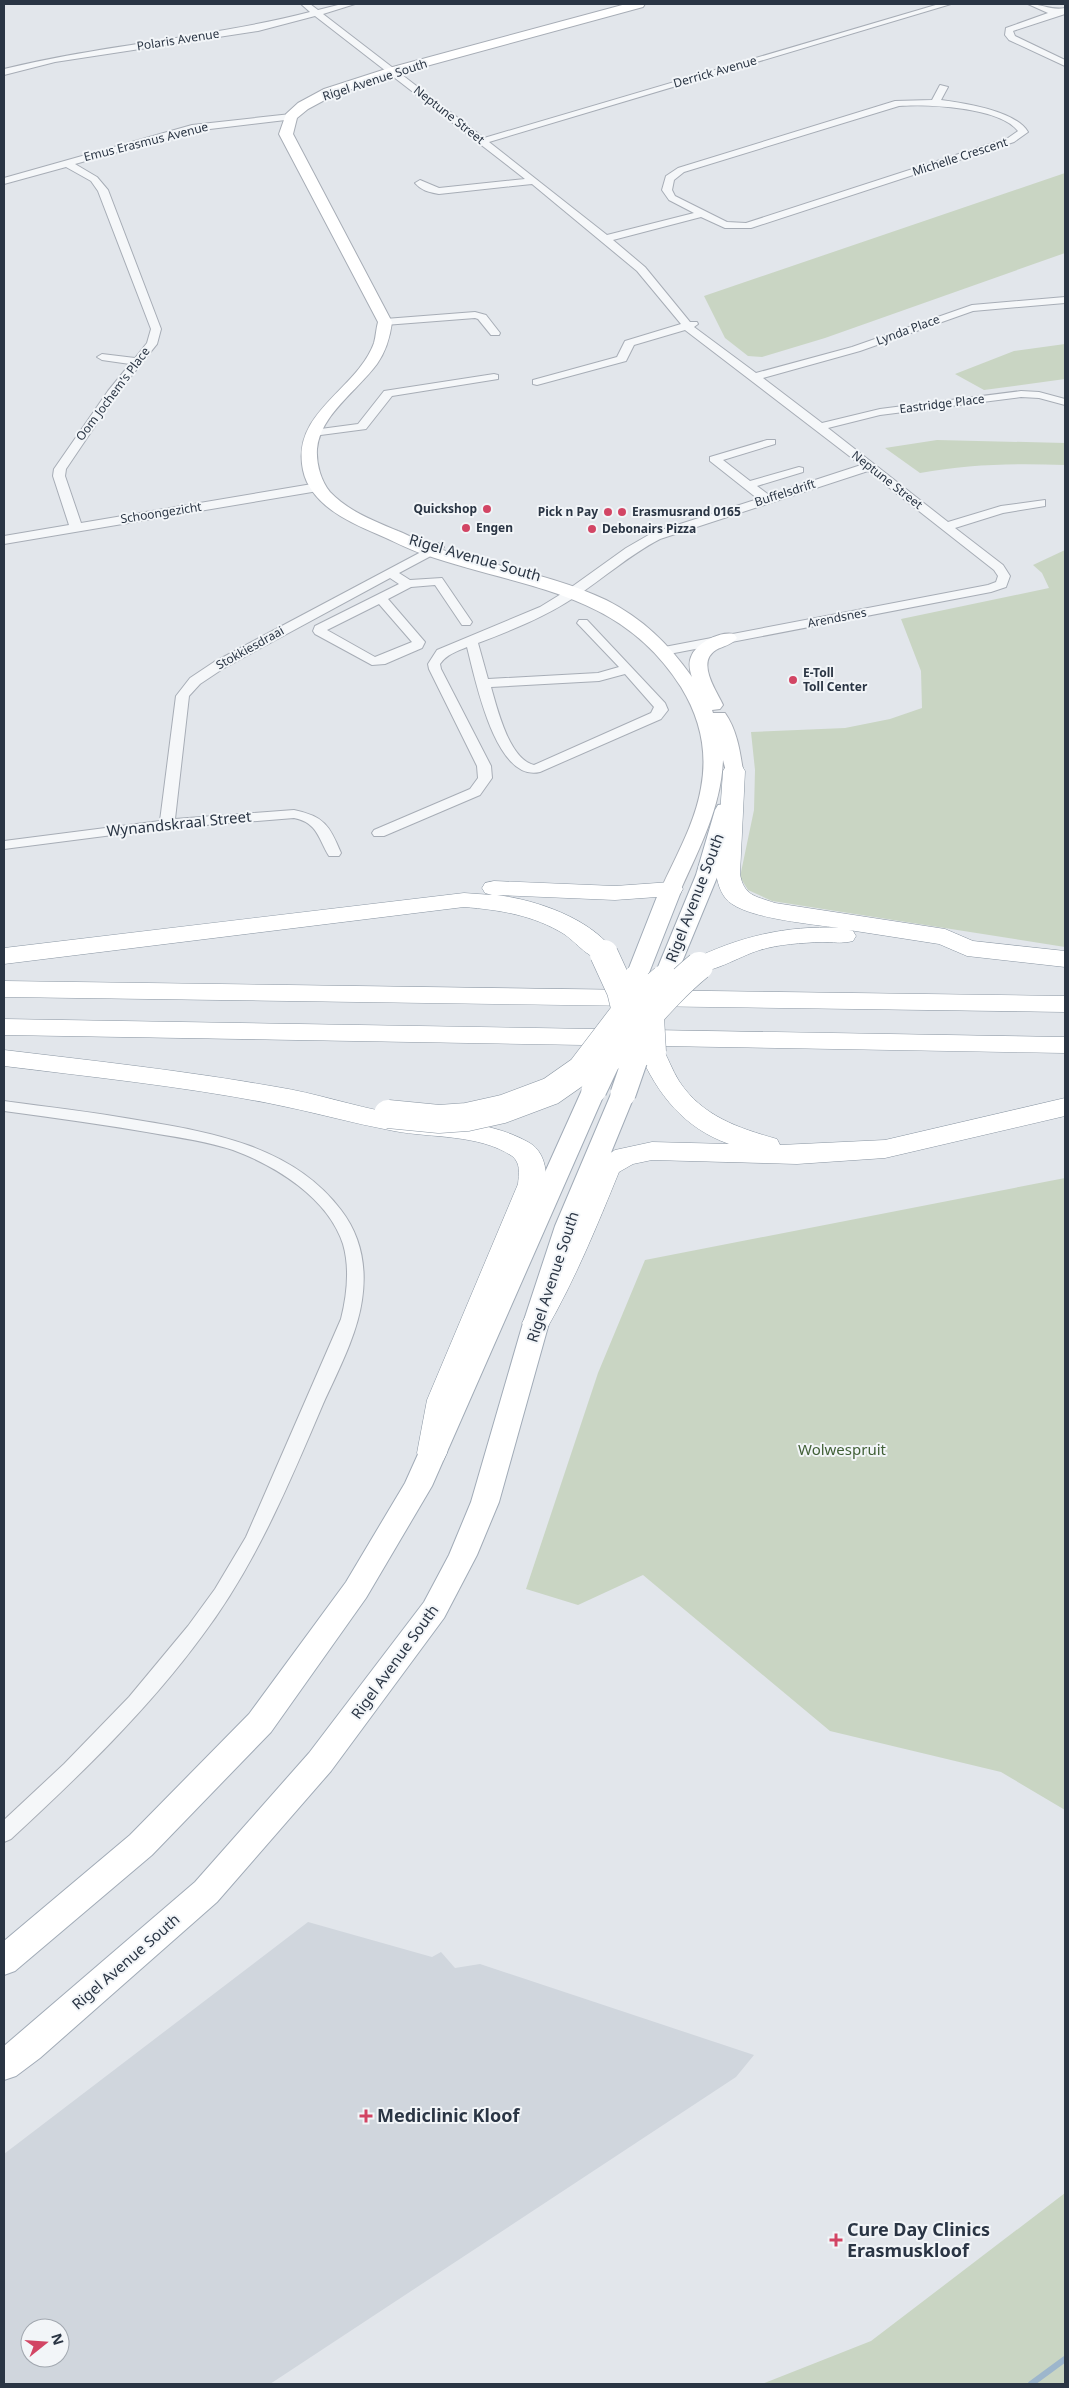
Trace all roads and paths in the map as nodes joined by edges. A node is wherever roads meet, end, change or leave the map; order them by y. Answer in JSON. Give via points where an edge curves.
{"nodes":[{"id":1,"x":305,"y":4,"type":"edge"},
{"id":2,"x":351,"y":4,"type":"edge"},
{"id":3,"x":639,"y":4,"type":"edge"},
{"id":4,"x":947,"y":4,"type":"edge"},
{"id":5,"x":1032,"y":4,"type":"edge"},
{"id":6,"x":1051,"y":4,"type":"edge"},
{"id":7,"x":1062,"y":11,"type":"edge"},
{"id":8,"x":317,"y":13,"type":"junction"},
{"id":9,"x":1065,"y":63,"type":"edge"},
{"id":10,"x":394,"y":71,"type":"junction"},
{"id":11,"x":4,"y":72,"type":"edge"},
{"id":12,"x":943,"y":87,"type":"dead end"},
{"id":13,"x":936,"y":103,"type":"junction"},
{"id":14,"x":291,"y":117,"type":"junction"},
{"id":15,"x":482,"y":141,"type":"junction"},
{"id":16,"x":67,"y":162,"type":"junction"},
{"id":17,"x":4,"y":181,"type":"edge"},
{"id":18,"x":534,"y":181,"type":"junction"},
{"id":19,"x":420,"y":183,"type":"dead end"},
{"id":20,"x":570,"y":208,"type":"joint"},
{"id":21,"x":690,"y":208,"type":"junction"},
{"id":22,"x":701,"y":214,"type":"junction"},
{"id":23,"x":604,"y":235,"type":"junction"},
{"id":24,"x":1065,"y":300,"type":"edge"},
{"id":25,"x":385,"y":322,"type":"junction"},
{"id":26,"x":690,"y":325,"type":"junction"},
{"id":27,"x":495,"y":332,"type":"dead end"},
{"id":28,"x":102,"y":357,"type":"dead end"},
{"id":29,"x":137,"y":361,"type":"junction"},
{"id":30,"x":494,"y":377,"type":"dead end"},
{"id":31,"x":755,"y":377,"type":"junction"},
{"id":32,"x":537,"y":382,"type":"dead end"},
{"id":33,"x":1065,"y":402,"type":"edge"},
{"id":34,"x":820,"y":428,"type":"junction"},
{"id":35,"x":313,"y":433,"type":"junction"},
{"id":36,"x":771,"y":442,"type":"dead end"},
{"id":37,"x":870,"y":466,"type":"junction"},
{"id":38,"x":798,"y":470,"type":"dead end"},
{"id":39,"x":748,"y":485,"type":"junction"},
{"id":40,"x":318,"y":487,"type":"junction"},
{"id":41,"x":766,"y":499,"type":"junction"},
{"id":42,"x":1041,"y":503,"type":"dead end"},
{"id":43,"x":76,"y":527,"type":"junction"},
{"id":44,"x":946,"y":527,"type":"junction"},
{"id":45,"x":4,"y":540,"type":"edge"},
{"id":46,"x":435,"y":549,"type":"junction"},
{"id":47,"x":390,"y":573,"type":"junction"},
{"id":48,"x":1004,"y":576,"type":"joint"},
{"id":49,"x":408,"y":584,"type":"junction"},
{"id":50,"x":575,"y":591,"type":"junction"},
{"id":51,"x":381,"y":598,"type":"junction"},
{"id":52,"x":466,"y":622,"type":"dead end"},
{"id":53,"x":583,"y":623,"type":"dead end"},
{"id":54,"x":728,"y":638,"type":"junction"},
{"id":55,"x":471,"y":640,"type":"junction"},
{"id":56,"x":670,"y":649,"type":"junction"},
{"id":57,"x":628,"y":669,"type":"junction"},
{"id":58,"x":483,"y":683,"type":"junction"},
{"id":59,"x":715,"y":708,"type":"junction"},
{"id":60,"x":734,"y":771,"type":"junction"},
{"id":61,"x":167,"y":824,"type":"junction"},
{"id":62,"x":379,"y":833,"type":"dead end"},
{"id":63,"x":4,"y":844,"type":"edge"},
{"id":64,"x":334,"y":853,"type":"dead end"},
{"id":65,"x":672,"y":889,"type":"junction"},
{"id":66,"x":245,"y":926,"type":"junction"},
{"id":67,"x":967,"y":948,"type":"junction"},
{"id":68,"x":4,"y":956,"type":"edge"},
{"id":69,"x":1065,"y":959,"type":"edge"},
{"id":70,"x":664,"y":979,"type":"joint"},
{"id":71,"x":4,"y":989,"type":"edge"},
{"id":72,"x":1065,"y":1004,"type":"edge"},
{"id":73,"x":639,"y":1021,"type":"junction"},
{"id":74,"x":4,"y":1027,"type":"edge"},
{"id":75,"x":1065,"y":1045,"type":"edge"},
{"id":76,"x":4,"y":1058,"type":"edge"},
{"id":77,"x":609,"y":1059,"type":"joint"},
{"id":78,"x":263,"y":1093,"type":"junction"},
{"id":79,"x":4,"y":1106,"type":"edge"},
{"id":80,"x":1065,"y":1107,"type":"edge"},
{"id":81,"x":949,"y":1134,"type":"junction"},
{"id":82,"x":536,"y":1323,"type":"junction"},
{"id":83,"x":432,"y":1453,"type":"junction"},
{"id":84,"x":4,"y":1833,"type":"edge"},
{"id":85,"x":4,"y":1962,"type":"edge"},
{"id":86,"x":4,"y":2065,"type":"edge"}],
"edges":[{"from":1,"to":8,"type":"street","name":"Neptune Street"},
{"from":2,"to":8,"type":"street","name":"Polaris Avenue"},
{"from":3,"to":10,"type":"main road","name":"Rigel Avenue South"},
{"from":4,"to":15,"type":"street","name":"Derrick Avenue"},
{"from":5,"to":7,"type":"street"},
{"from":6,"to":7,"type":"street"},
{"from":7,"to":9,"type":"street","via":[[1016,26],[1009,30],[1009,35]]},
{"from":8,"to":10,"type":"street","name":"Neptune Street"},
{"from":8,"to":11,"type":"street","name":"Polaris Avenue","via":[[258,28],[55,59]]},
{"from":10,"to":14,"type":"main road","name":"Rigel Avenue South","via":[[330,92],[303,106]]},
{"from":10,"to":15,"type":"street","name":"Neptune Street"},
{"from":12,"to":13,"type":"street"},
{"from":13,"to":21,"type":"street","name":"Michelle Crescent","via":[[886,104],[676,172],[668,180],[666,191]]},
{"from":13,"to":22,"type":"street","name":"Michelle Crescent","via":[[982,109],[1018,125],[1023,132],[1011,140],[754,225],[725,225]]},
{"from":14,"to":16,"type":"street","name":"Emus Erasmus Avenue","via":[[192,128]]},
{"from":14,"to":25,"type":"main road","via":[[286,128],[288,141]]},
{"from":15,"to":18,"type":"street","name":"Neptune Street"},
{"from":16,"to":17,"type":"street","name":"Emus Erasmus Avenue"},
{"from":16,"to":29,"type":"street","name":"Oom Jochem's Place","via":[[101,186],[153,318],[156,335]]},
{"from":18,"to":19,"type":"street","via":[[448,191],[428,189]]},
{"from":18,"to":20,"type":"street","name":"Neptune Street"},
{"from":20,"to":23,"type":"street","name":"Neptune Street"},
{"from":21,"to":22,"type":"street","name":"Michelle Crescent"},
{"from":21,"to":23,"type":"street"},
{"from":22,"to":23,"type":"street"},
{"from":23,"to":26,"type":"street","name":"Neptune Street","via":[[648,273]]},
{"from":24,"to":31,"type":"street","name":"Lynda Place","via":[[972,308],[856,349]]},
{"from":25,"to":27,"type":"street","via":[[475,315],[482,317]]},
{"from":25,"to":35,"type":"main road","name":"Rigel Avenue South","via":[[376,353]]},
{"from":26,"to":31,"type":"street","name":"Neptune Street"},
{"from":26,"to":32,"type":"street","via":[[629,343],[622,360]]},
{"from":28,"to":29,"type":"street"},
{"from":29,"to":43,"type":"street","name":"Oom Jochem's Place","via":[[60,468],[59,476]]},
{"from":30,"to":35,"type":"street","via":[[388,393],[362,427]]},
{"from":31,"to":34,"type":"street","name":"Neptune Street"},
{"from":33,"to":34,"type":"street","name":"Eastridge Place","via":[[1021,394],[880,412]]},
{"from":34,"to":37,"type":"street","name":"Neptune Street"},
{"from":35,"to":40,"type":"main road","name":"Rigel Avenue South","via":[[308,455]]},
{"from":36,"to":39,"type":"street","via":[[714,459]]},
{"from":37,"to":41,"type":"street","name":"Buffelsdrift"},
{"from":37,"to":44,"type":"street","name":"Neptune Street"},
{"from":38,"to":39,"type":"street"},
{"from":39,"to":41,"type":"street"},
{"from":40,"to":43,"type":"street","name":"Schoongezicht"},
{"from":40,"to":46,"type":"main road","name":"Rigel Avenue South","via":[[332,503],[352,516],[410,544]]},
{"from":41,"to":50,"type":"street","name":"Buffelsdrift","via":[[656,536],[636,546]]},
{"from":42,"to":44,"type":"street","via":[[1001,510]]},
{"from":43,"to":45,"type":"street","name":"Schoongezicht"},
{"from":44,"to":48,"type":"street","name":"Neptune Street","via":[[999,568]]},
{"from":46,"to":47,"type":"street","name":"Stokkiesdraai"},
{"from":46,"to":50,"type":"main road","name":"Rigel Avenue South"},
{"from":47,"to":49,"type":"street"},
{"from":47,"to":61,"type":"street","name":"Stokkiesdraai","via":[[209,670],[189,687],[183,696]]},
{"from":48,"to":54,"type":"street","name":"Arendsnes","via":[[1002,584],[990,588]]},
{"from":49,"to":51,"type":"street"},
{"from":49,"to":52,"type":"street","via":[[438,581]]},
{"from":50,"to":55,"type":"street","name":"Buffelsdrift","via":[[536,614]]},
{"from":50,"to":56,"type":"main road","name":"Rigel Avenue South","via":[[618,614]]},
{"from":51,"to":51,"type":"street","via":[[319,629],[320,633],[372,661],[380,661],[416,645],[419,642]]},
{"from":53,"to":57,"type":"street"},
{"from":54,"to":56,"type":"street","name":"Arendsnes"},
{"from":54,"to":59,"type":"main road","via":[[698,657],[698,667]]},
{"from":55,"to":58,"type":"street"},
{"from":55,"to":62,"type":"street","name":"Buffelsdrift","via":[[442,653],[434,664],[484,766],[485,778],[475,792]]},
{"from":56,"to":59,"type":"main road","name":"Rigel Avenue South","via":[[690,663]]},
{"from":56,"to":65,"type":"main road","name":"Rigel Avenue South","via":[[702,705],[714,747],[708,801]]},
{"from":57,"to":58,"type":"street","via":[[599,677]]},
{"from":57,"to":58,"type":"street","via":[[660,706],[656,716],[534,769],[519,764],[500,736]]},
{"from":59,"to":60,"type":"main road","name":"Rigel Avenue South","via":[[729,742]]},
{"from":60,"to":67,"type":"highway","via":[[728,874],[730,886],[740,899],[770,910],[945,938]]},
{"from":60,"to":70,"type":"main road","name":"Rigel Avenue South","via":[[720,838]]},
{"from":61,"to":63,"type":"street","name":"Wynandskraal Street"},
{"from":61,"to":64,"type":"street","name":"Wynandskraal Street","via":[[304,815],[319,823]]},
{"from":65,"to":66,"type":"highway","via":[[615,893],[470,888]]},
{"from":65,"to":73,"type":"main road","name":"Rigel Avenue South","via":[[652,940]]},
{"from":66,"to":68,"type":"highway"},
{"from":66,"to":73,"type":"highway","bridge":true,"via":[[464,900],[492,901],[539,911],[565,922],[604,954]]},
{"from":67,"to":69,"type":"highway"},
{"from":67,"to":73,"type":"highway","bridge":true,"via":[[839,935],[808,935],[743,946],[699,966]]},
{"from":70,"to":73,"type":"highway","bridge":true},
{"from":71,"to":72,"type":"highway"},
{"from":73,"to":77,"type":"highway","bridge":true},
{"from":73,"to":78,"type":"highway","bridge":true,"via":[[551,1091],[503,1109],[467,1117],[439,1120]]},
{"from":73,"to":81,"type":"highway","via":[[658,1068],[681,1104],[706,1123],[732,1136],[788,1149],[813,1149],[875,1145]]},
{"from":73,"to":82,"type":"main road","name":"Rigel Avenue South","bridge":true,"via":[[623,1094],[568,1226]]},
{"from":74,"to":75,"type":"highway"},
{"from":76,"to":78,"type":"highway"},
{"from":77,"to":83,"type":"main road","name":"Rigel Avenue South","bridge":true},
{"from":78,"to":83,"type":"highway","via":[[502,1141],[519,1148],[534,1168],[532,1184],[442,1400]]},
{"from":79,"to":84,"type":"street","via":[[210,1138],[273,1161],[302,1181],[342,1224],[351,1244],[355,1279],[350,1320],[246,1554],[199,1627],[126,1714]]},
{"from":80,"to":81,"type":"highway"},
{"from":81,"to":82,"type":"highway","via":[[885,1149],[838,1154],[744,1156],[652,1152],[637,1153],[616,1161],[608,1167],[559,1281]]},
{"from":82,"to":86,"type":"main road","name":"Rigel Avenue South","via":[[485,1502],[434,1610],[320,1762],[206,1892],[28,2048]]},
{"from":83,"to":85,"type":"main road","name":"Rigel Avenue South","via":[[418,1486],[356,1590],[260,1722],[141,1845]]}]}
